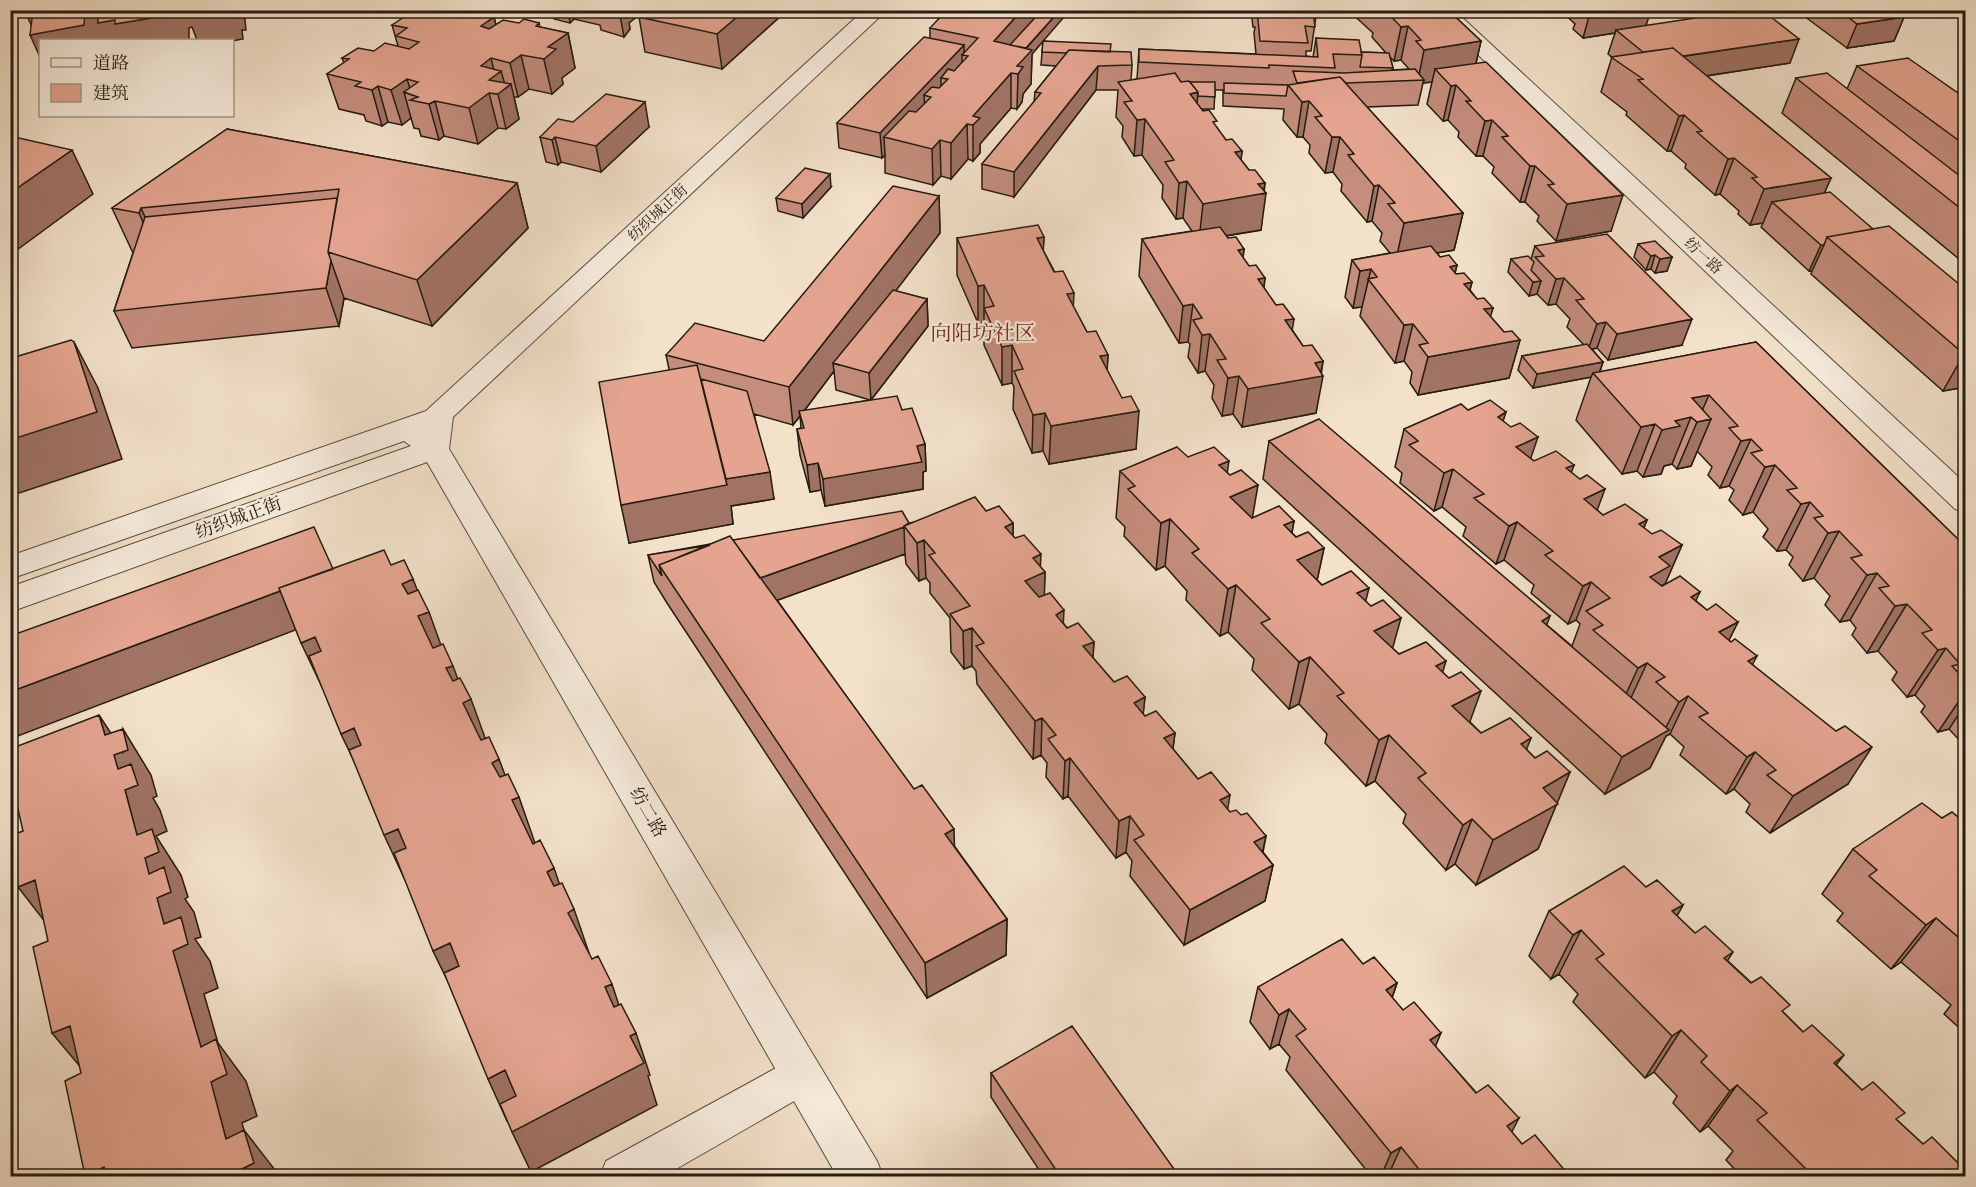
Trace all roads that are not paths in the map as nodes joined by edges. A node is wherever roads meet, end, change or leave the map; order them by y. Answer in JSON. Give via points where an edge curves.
{"nodes":[{"id":1,"x":877,"y":10,"type":"edge"},
{"id":2,"x":1441,"y":10,"type":"edge"},
{"id":3,"x":427,"y":431,"type":"junction"},
{"id":4,"x":1965,"y":502,"type":"edge"},
{"id":5,"x":10,"y":568,"type":"edge"},
{"id":6,"x":10,"y":600,"type":"edge"},
{"id":7,"x":800,"y":1075,"type":"junction"},
{"id":8,"x":622,"y":1176,"type":"edge"},
{"id":9,"x":861,"y":1176,"type":"edge"}],
"edges":[{"from":1,"to":3,"type":"street","name":"纺织城正街"},
{"from":2,"to":4,"type":"street","name":"纺一路"},
{"from":3,"to":5,"type":"street","name":"纺织城正街"},
{"from":3,"to":6,"type":"street","name":"纺织城正街"},
{"from":3,"to":7,"type":"street","name":"纺二路"},
{"from":7,"to":8,"type":"street"},
{"from":7,"to":9,"type":"street","name":"纺二路"}]}
